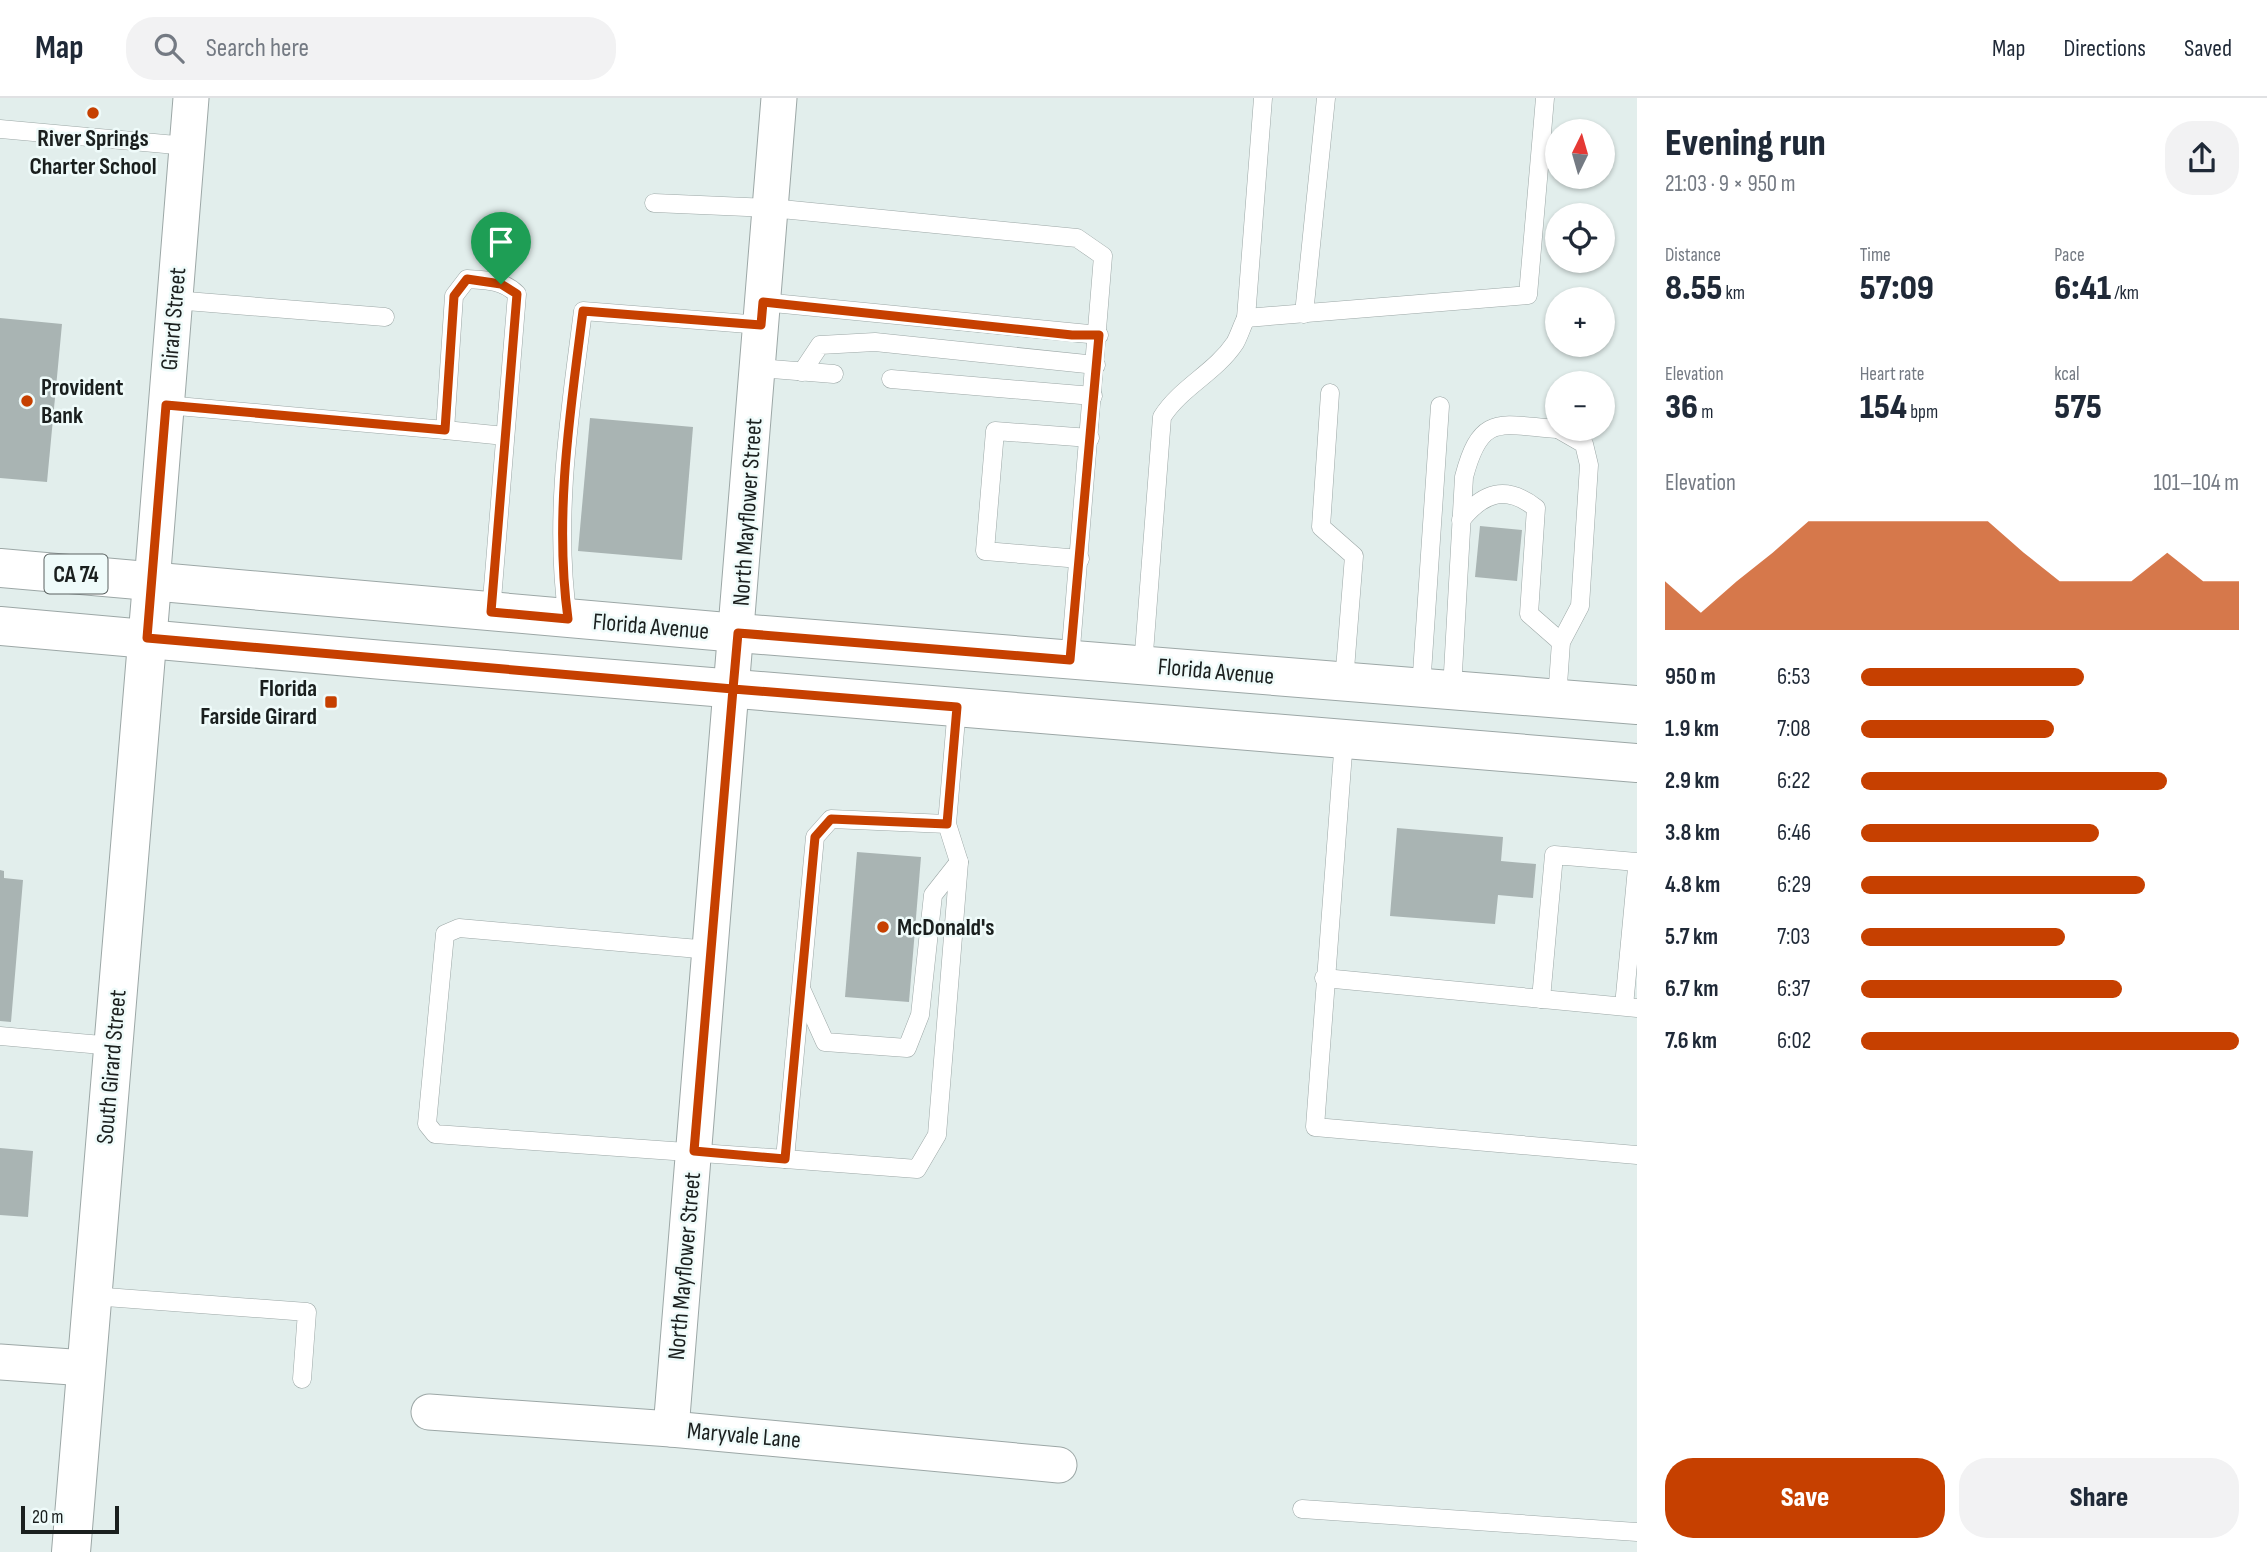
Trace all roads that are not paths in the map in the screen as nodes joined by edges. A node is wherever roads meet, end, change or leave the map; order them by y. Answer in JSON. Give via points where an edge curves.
{"nodes":[{"id":1,"x":191,"y":98,"type":"edge"},
{"id":2,"x":779,"y":98,"type":"edge"},
{"id":3,"x":1263,"y":98,"type":"edge"},
{"id":4,"x":1326,"y":98,"type":"edge"},
{"id":5,"x":1545,"y":98,"type":"edge"},
{"id":6,"x":0,"y":129,"type":"edge"},
{"id":7,"x":187,"y":146,"type":"junction"},
{"id":8,"x":654,"y":203,"type":"dead end"},
{"id":9,"x":771,"y":208,"type":"junction"},
{"id":10,"x":174,"y":300,"type":"junction"},
{"id":11,"x":762,"y":314,"type":"junction"},
{"id":12,"x":1304,"y":314,"type":"junction"},
{"id":13,"x":384,"y":317,"type":"dead end"},
{"id":14,"x":1246,"y":318,"type":"junction"},
{"id":15,"x":1099,"y":335,"type":"junction"},
{"id":16,"x":1096,"y":365,"type":"junction"},
{"id":17,"x":758,"y":368,"type":"junction"},
{"id":18,"x":802,"y":372,"type":"junction"},
{"id":19,"x":834,"y":374,"type":"dead end"},
{"id":20,"x":891,"y":379,"type":"dead end"},
{"id":21,"x":1331,"y":393,"type":"dead end"},
{"id":22,"x":1093,"y":396,"type":"junction"},
{"id":23,"x":166,"y":405,"type":"junction"},
{"id":24,"x":1440,"y":406,"type":"dead end"},
{"id":25,"x":1545,"y":428,"type":"edge"},
{"id":26,"x":445,"y":430,"type":"junction"},
{"id":27,"x":505,"y":436,"type":"junction"},
{"id":28,"x":1090,"y":438,"type":"junction"},
{"id":29,"x":1579,"y":441,"type":"edge"},
{"id":30,"x":1461,"y":520,"type":"junction"},
{"id":31,"x":1080,"y":559,"type":"junction"},
{"id":32,"x":0,"y":568,"type":"edge"},
{"id":33,"x":152,"y":583,"type":"junction"},
{"id":34,"x":491,"y":612,"type":"junction"},
{"id":35,"x":568,"y":619,"type":"junction"},
{"id":36,"x":0,"y":626,"type":"edge"},
{"id":37,"x":738,"y":633,"type":"junction"},
{"id":38,"x":147,"y":638,"type":"junction"},
{"id":39,"x":1561,"y":642,"type":"junction"},
{"id":40,"x":1070,"y":660,"type":"junction"},
{"id":41,"x":1143,"y":666,"type":"junction"},
{"id":42,"x":1344,"y":682,"type":"junction"},
{"id":43,"x":733,"y":689,"type":"junction"},
{"id":44,"x":1436,"y":689,"type":"junction"},
{"id":45,"x":1557,"y":699,"type":"junction"},
{"id":46,"x":1637,"y":705,"type":"edge"},
{"id":47,"x":957,"y":707,"type":"junction"},
{"id":48,"x":1344,"y":739,"type":"junction"},
{"id":49,"x":1637,"y":763,"type":"edge"},
{"id":50,"x":947,"y":824,"type":"junction"},
{"id":51,"x":959,"y":862,"type":"junction"},
{"id":52,"x":1637,"y":862,"type":"edge"},
{"id":53,"x":1637,"y":868,"type":"edge"},
{"id":54,"x":710,"y":950,"type":"junction"},
{"id":55,"x":1324,"y":978,"type":"junction"},
{"id":56,"x":801,"y":988,"type":"junction"},
{"id":57,"x":1541,"y":999,"type":"junction"},
{"id":58,"x":1630,"y":1007,"type":"edge"},
{"id":59,"x":0,"y":1036,"type":"edge"},
{"id":60,"x":113,"y":1046,"type":"junction"},
{"id":61,"x":694,"y":1151,"type":"junction"},
{"id":62,"x":1637,"y":1155,"type":"edge"},
{"id":63,"x":785,"y":1159,"type":"junction"},
{"id":64,"x":92,"y":1296,"type":"junction"},
{"id":65,"x":0,"y":1362,"type":"edge"},
{"id":66,"x":86,"y":1368,"type":"junction"},
{"id":67,"x":302,"y":1379,"type":"dead end"},
{"id":68,"x":429,"y":1412,"type":"dead end"},
{"id":69,"x":671,"y":1429,"type":"junction"},
{"id":70,"x":1059,"y":1465,"type":"dead end"},
{"id":71,"x":1303,"y":1509,"type":"dead end"},
{"id":72,"x":1637,"y":1532,"type":"edge"},
{"id":73,"x":71,"y":1552,"type":"edge"}],
"edges":[{"from":1,"to":7,"type":"street","name":"Girard Street"},
{"from":2,"to":9,"type":"street","name":"North Mayflower Street"},
{"from":3,"to":14,"type":"lane"},
{"from":4,"to":12,"type":"lane"},
{"from":5,"to":12,"type":"lane","via":[[1528,295]]},
{"from":6,"to":7,"type":"lane"},
{"from":7,"to":10,"type":"street","name":"Girard Street"},
{"from":8,"to":9,"type":"lane"},
{"from":9,"to":11,"type":"street","name":"North Mayflower Street"},
{"from":9,"to":15,"type":"lane","via":[[1077,238],[1103,256]]},
{"from":10,"to":13,"type":"lane"},
{"from":10,"to":23,"type":"street","name":"Girard Street"},
{"from":11,"to":15,"type":"lane"},
{"from":11,"to":17,"type":"street","name":"North Mayflower Street"},
{"from":11,"to":35,"type":"lane","via":[[655,317],[583,311],[565,480],[561,570]]},
{"from":12,"to":14,"type":"lane"},
{"from":14,"to":41,"type":"lane","via":[[1235,343],[1174,399],[1162,417]]},
{"from":15,"to":16,"type":"lane"},
{"from":16,"to":18,"type":"lane","via":[[875,342],[820,345]]},
{"from":16,"to":22,"type":"lane"},
{"from":17,"to":18,"type":"lane"},
{"from":17,"to":37,"type":"street","name":"North Mayflower Street"},
{"from":18,"to":19,"type":"lane"},
{"from":20,"to":22,"type":"lane"},
{"from":21,"to":42,"type":"lane","via":[[1321,527],[1354,556]]},
{"from":22,"to":28,"type":"lane"},
{"from":23,"to":26,"type":"lane"},
{"from":23,"to":33,"type":"street","name":"Girard Street"},
{"from":24,"to":44,"type":"lane"},
{"from":25,"to":30,"type":"lane","via":[[1499,425],[1483,431],[1472,445],[1464,477]]},
{"from":26,"to":27,"type":"lane"},
{"from":26,"to":27,"type":"lane","via":[[454,296],[467,279],[491,281],[517,294]]},
{"from":27,"to":34,"type":"lane"},
{"from":28,"to":31,"type":"lane"},
{"from":28,"to":31,"type":"lane","via":[[995,431],[985,551]]},
{"from":29,"to":39,"type":"lane","via":[[1584,444],[1589,465],[1580,606]]},
{"from":30,"to":39,"type":"lane","via":[[1478,500],[1498,494],[1522,498],[1536,508],[1529,614]]},
{"from":30,"to":44,"type":"lane"},
{"from":31,"to":40,"type":"lane"},
{"from":32,"to":33,"type":"main road","name":"Florida Avenue","number":"CA 74"},
{"from":33,"to":34,"type":"main road","name":"Florida Avenue","number":"CA 74"},
{"from":33,"to":38,"type":"main road","name":"South Girard Street"},
{"from":34,"to":35,"type":"main road","name":"Florida Avenue","number":"CA 74"},
{"from":35,"to":37,"type":"main road","name":"Florida Avenue","number":"CA 74"},
{"from":36,"to":38,"type":"main road","number":"CA 74"},
{"from":37,"to":40,"type":"main road","name":"Florida Avenue","number":"CA 74"},
{"from":37,"to":43,"type":"street","name":"North Mayflower Street"},
{"from":38,"to":43,"type":"main road","number":"CA 74"},
{"from":38,"to":60,"type":"main road","name":"South Girard Street"},
{"from":39,"to":45,"type":"lane"},
{"from":40,"to":41,"type":"main road","name":"Florida Avenue","number":"CA 74"},
{"from":41,"to":42,"type":"main road","name":"Florida Avenue","number":"CA 74"},
{"from":42,"to":44,"type":"main road","name":"Florida Avenue","number":"CA 74"},
{"from":43,"to":47,"type":"main road","number":"CA 74"},
{"from":43,"to":54,"type":"street","name":"North Mayflower Street"},
{"from":44,"to":45,"type":"main road","name":"Florida Avenue","number":"CA 74"},
{"from":45,"to":46,"type":"main road","name":"Florida Avenue","number":"CA 74"},
{"from":47,"to":48,"type":"main road","number":"CA 74"},
{"from":47,"to":50,"type":"lane"},
{"from":48,"to":49,"type":"main road","number":"CA 74"},
{"from":48,"to":55,"type":"lane"},
{"from":50,"to":51,"type":"lane"},
{"from":50,"to":56,"type":"lane","via":[[831,819],[815,837]]},
{"from":51,"to":56,"type":"lane","via":[[933,895],[920,1015],[907,1048],[825,1042]]},
{"from":51,"to":63,"type":"lane","via":[[937,1135],[917,1169]]},
{"from":52,"to":57,"type":"lane","via":[[1554,855]]},
{"from":53,"to":58,"type":"lane"},
{"from":54,"to":61,"type":"street","name":"North Mayflower Street"},
{"from":54,"to":61,"type":"lane","via":[[459,928],[445,934],[428,1124],[435,1134]]},
{"from":55,"to":57,"type":"lane"},
{"from":55,"to":62,"type":"lane","via":[[1315,1126]]},
{"from":56,"to":63,"type":"lane"},
{"from":57,"to":58,"type":"lane"},
{"from":59,"to":60,"type":"lane"},
{"from":60,"to":64,"type":"main road","name":"South Girard Street"},
{"from":61,"to":63,"type":"lane"},
{"from":61,"to":69,"type":"street","name":"North Mayflower Street"},
{"from":64,"to":66,"type":"main road","name":"South Girard Street"},
{"from":64,"to":67,"type":"lane","via":[[307,1312]]},
{"from":65,"to":66,"type":"street"},
{"from":66,"to":73,"type":"main road","name":"South Girard Street"},
{"from":68,"to":69,"type":"street","name":"Maryvale Lane"},
{"from":69,"to":70,"type":"street","name":"Maryvale Lane"},
{"from":71,"to":72,"type":"lane"}]}
